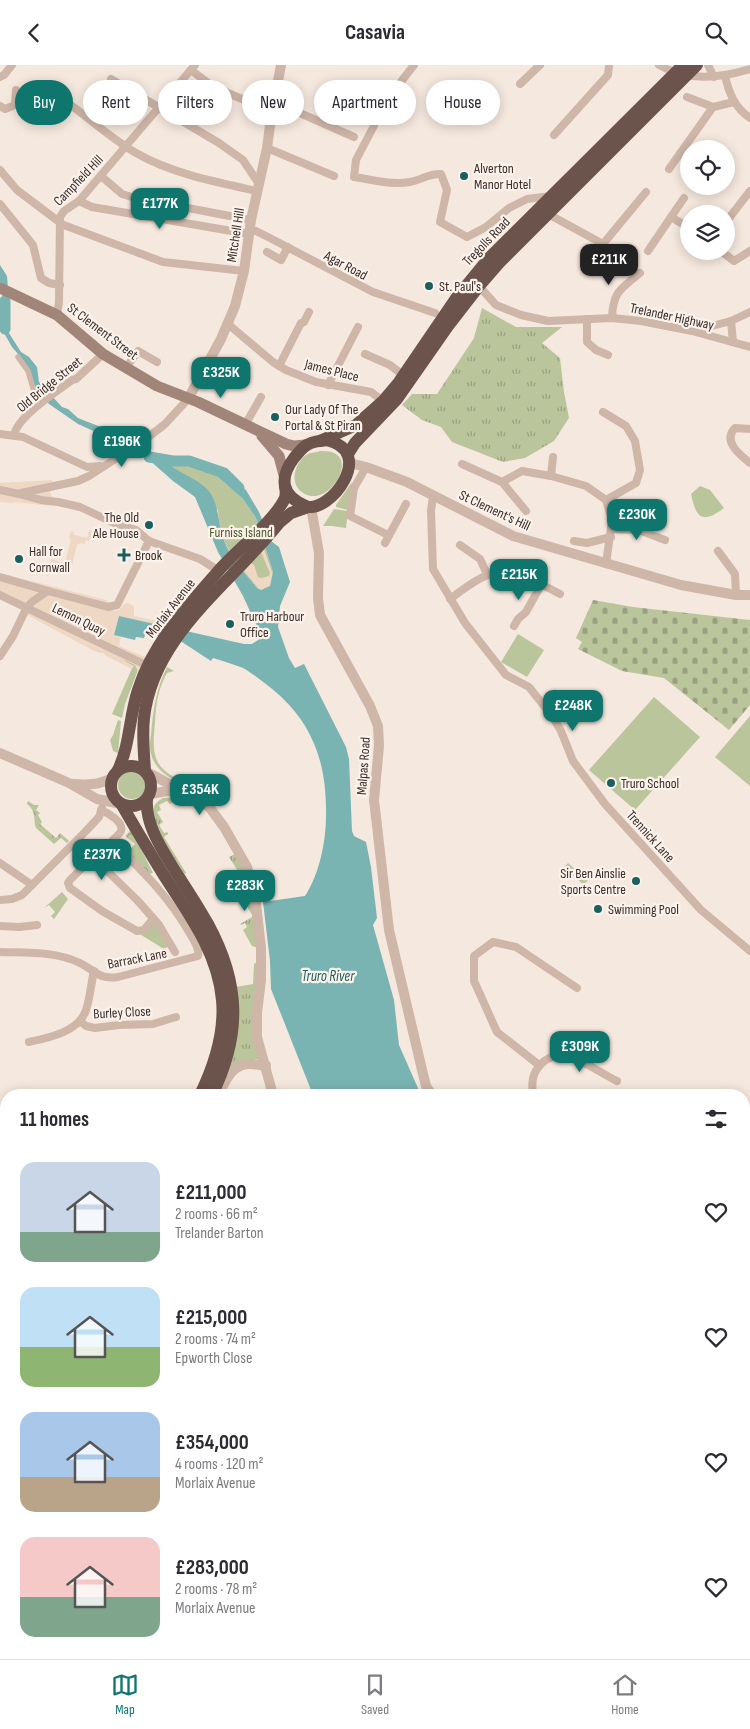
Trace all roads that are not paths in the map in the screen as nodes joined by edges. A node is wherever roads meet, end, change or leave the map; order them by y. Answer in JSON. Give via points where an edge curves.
{"nodes":[{"id":1,"x":12,"y":65,"type":"edge"},
{"id":2,"x":281,"y":65,"type":"edge"},
{"id":3,"x":414,"y":65,"type":"edge"},
{"id":4,"x":540,"y":65,"type":"edge"},
{"id":5,"x":609,"y":65,"type":"edge"},
{"id":6,"x":659,"y":65,"type":"edge"},
{"id":7,"x":697,"y":65,"type":"edge"},
{"id":8,"x":708,"y":65,"type":"edge"},
{"id":9,"x":740,"y":65,"type":"edge"},
{"id":10,"x":193,"y":67,"type":"edge"},
{"id":11,"x":750,"y":69,"type":"edge"},
{"id":12,"x":682,"y":71,"type":"edge"},
{"id":13,"x":735,"y":73,"type":"junction"},
{"id":14,"x":725,"y":75,"type":"junction"},
{"id":15,"x":0,"y":77,"type":"edge"},
{"id":16,"x":714,"y":77,"type":"junction"},
{"id":17,"x":111,"y":79,"type":"dead end"},
{"id":18,"x":183,"y":80,"type":"edge"},
{"id":19,"x":279,"y":80,"type":"edge"},
{"id":20,"x":520,"y":84,"type":"dead end"},
{"id":21,"x":688,"y":97,"type":"dead end"},
{"id":22,"x":242,"y":99,"type":"edge"},
{"id":23,"x":734,"y":102,"type":"junction"},
{"id":24,"x":15,"y":105,"type":"edge"},
{"id":25,"x":0,"y":106,"type":"edge"},
{"id":26,"x":73,"y":107,"type":"edge"},
{"id":27,"x":158,"y":107,"type":"edge"},
{"id":28,"x":713,"y":107,"type":"junction"},
{"id":29,"x":158,"y":110,"type":"edge"},
{"id":30,"x":304,"y":115,"type":"edge"},
{"id":31,"x":750,"y":118,"type":"edge"},
{"id":32,"x":189,"y":125,"type":"edge"},
{"id":33,"x":270,"y":125,"type":"edge"},
{"id":34,"x":554,"y":135,"type":"dead end"},
{"id":35,"x":354,"y":137,"type":"dead end"},
{"id":36,"x":125,"y":146,"type":"junction"},
{"id":37,"x":267,"y":149,"type":"junction"},
{"id":38,"x":669,"y":169,"type":"dead end"},
{"id":39,"x":0,"y":170,"type":"edge"},
{"id":40,"x":101,"y":176,"type":"junction"},
{"id":41,"x":334,"y":176,"type":"dead end"},
{"id":42,"x":258,"y":188,"type":"junction"},
{"id":43,"x":750,"y":191,"type":"edge"},
{"id":44,"x":646,"y":192,"type":"dead end"},
{"id":45,"x":551,"y":196,"type":"junction"},
{"id":46,"x":684,"y":198,"type":"dead end"},
{"id":47,"x":79,"y":201,"type":"junction"},
{"id":48,"x":0,"y":204,"type":"edge"},
{"id":49,"x":735,"y":210,"type":"edge"},
{"id":50,"x":548,"y":214,"type":"junction"},
{"id":51,"x":671,"y":217,"type":"junction"},
{"id":52,"x":60,"y":222,"type":"junction"},
{"id":53,"x":680,"y":222,"type":"edge"},
{"id":54,"x":250,"y":228,"type":"junction"},
{"id":55,"x":288,"y":247,"type":"junction"},
{"id":56,"x":648,"y":251,"type":"dead end"},
{"id":57,"x":750,"y":251,"type":"edge"},
{"id":58,"x":267,"y":252,"type":"dead end"},
{"id":59,"x":733,"y":260,"type":"edge"},
{"id":60,"x":244,"y":271,"type":"junction"},
{"id":61,"x":640,"y":273,"type":"dead end"},
{"id":62,"x":60,"y":285,"type":"junction"},
{"id":63,"x":479,"y":286,"type":"junction"},
{"id":64,"x":0,"y":288,"type":"edge"},
{"id":65,"x":310,"y":312,"type":"dead end"},
{"id":66,"x":750,"y":312,"type":"edge"},
{"id":67,"x":56,"y":315,"type":"junction"},
{"id":68,"x":612,"y":317,"type":"junction"},
{"id":69,"x":436,"y":318,"type":"junction"},
{"id":70,"x":587,"y":319,"type":"junction"},
{"id":71,"x":731,"y":321,"type":"junction"},
{"id":72,"x":228,"y":324,"type":"junction"},
{"id":73,"x":358,"y":327,"type":"dead end"},
{"id":74,"x":692,"y":331,"type":"junction"},
{"id":75,"x":733,"y":342,"type":"junction"},
{"id":76,"x":750,"y":347,"type":"edge"},
{"id":77,"x":104,"y":354,"type":"junction"},
{"id":78,"x":365,"y":354,"type":"dead end"},
{"id":79,"x":608,"y":355,"type":"dead end"},
{"id":80,"x":18,"y":357,"type":"dead end"},
{"id":81,"x":157,"y":362,"type":"dead end"},
{"id":82,"x":279,"y":366,"type":"junction"},
{"id":83,"x":126,"y":369,"type":"junction"},
{"id":84,"x":404,"y":376,"type":"junction"},
{"id":85,"x":328,"y":385,"type":"junction"},
{"id":86,"x":261,"y":397,"type":"dead end"},
{"id":87,"x":188,"y":399,"type":"junction"},
{"id":88,"x":45,"y":401,"type":"junction"},
{"id":89,"x":383,"y":401,"type":"junction"},
{"id":90,"x":603,"y":412,"type":"dead end"},
{"id":91,"x":245,"y":425,"type":"junction"},
{"id":92,"x":750,"y":429,"type":"edge"},
{"id":93,"x":257,"y":431,"type":"junction"},
{"id":94,"x":0,"y":434,"type":"edge"},
{"id":95,"x":14,"y":435,"type":"junction"},
{"id":96,"x":320,"y":441,"type":"junction"},
{"id":97,"x":306,"y":445,"type":"junction"},
{"id":98,"x":553,"y":457,"type":"dead end"},
{"id":99,"x":349,"y":458,"type":"junction"},
{"id":100,"x":750,"y":463,"type":"edge"},
{"id":101,"x":462,"y":464,"type":"dead end"},
{"id":102,"x":104,"y":465,"type":"junction"},
{"id":103,"x":366,"y":467,"type":"junction"},
{"id":104,"x":551,"y":477,"type":"junction"},
{"id":105,"x":285,"y":481,"type":"junction"},
{"id":106,"x":502,"y":482,"type":"junction"},
{"id":107,"x":0,"y":490,"type":"edge"},
{"id":108,"x":19,"y":494,"type":"junction"},
{"id":109,"x":433,"y":496,"type":"junction"},
{"id":110,"x":606,"y":500,"type":"junction"},
{"id":111,"x":406,"y":504,"type":"dead end"},
{"id":112,"x":309,"y":507,"type":"junction"},
{"id":113,"x":526,"y":511,"type":"dead end"},
{"id":114,"x":275,"y":520,"type":"junction"},
{"id":115,"x":611,"y":533,"type":"junction"},
{"id":116,"x":665,"y":540,"type":"dead end"},
{"id":117,"x":149,"y":541,"type":"junction"},
{"id":118,"x":574,"y":541,"type":"dead end"},
{"id":119,"x":460,"y":545,"type":"dead end"},
{"id":120,"x":718,"y":551,"type":"dead end"},
{"id":121,"x":606,"y":564,"type":"junction"},
{"id":122,"x":223,"y":572,"type":"junction"},
{"id":123,"x":487,"y":574,"type":"junction"},
{"id":124,"x":0,"y":577,"type":"edge"},
{"id":125,"x":541,"y":585,"type":"junction"},
{"id":126,"x":48,"y":591,"type":"junction"},
{"id":127,"x":560,"y":594,"type":"dead end"},
{"id":128,"x":0,"y":595,"type":"edge"},
{"id":129,"x":736,"y":595,"type":"junction"},
{"id":130,"x":750,"y":595,"type":"edge"},
{"id":131,"x":450,"y":599,"type":"junction"},
{"id":132,"x":27,"y":607,"type":"junction"},
{"id":133,"x":518,"y":625,"type":"dead end"},
{"id":134,"x":168,"y":642,"type":"junction"},
{"id":135,"x":0,"y":656,"type":"edge"},
{"id":136,"x":148,"y":666,"type":"junction"},
{"id":137,"x":0,"y":753,"type":"edge"},
{"id":138,"x":146,"y":772,"type":"junction"},
{"id":139,"x":111,"y":777,"type":"junction"},
{"id":140,"x":70,"y":783,"type":"junction"},
{"id":141,"x":185,"y":793,"type":"junction"},
{"id":142,"x":149,"y":797,"type":"junction"},
{"id":143,"x":122,"y":804,"type":"junction"},
{"id":144,"x":102,"y":806,"type":"junction"},
{"id":145,"x":112,"y":841,"type":"junction"},
{"id":146,"x":97,"y":856,"type":"junction"},
{"id":147,"x":0,"y":863,"type":"edge"},
{"id":148,"x":32,"y":885,"type":"junction"},
{"id":149,"x":0,"y":900,"type":"edge"},
{"id":150,"x":153,"y":919,"type":"junction"},
{"id":151,"x":37,"y":925,"type":"dead end"},
{"id":152,"x":0,"y":926,"type":"edge"},
{"id":153,"x":750,"y":951,"type":"edge"},
{"id":154,"x":0,"y":952,"type":"edge"},
{"id":155,"x":175,"y":952,"type":"dead end"},
{"id":156,"x":94,"y":971,"type":"junction"},
{"id":157,"x":577,"y":988,"type":"dead end"},
{"id":158,"x":166,"y":1012,"type":"dead end"},
{"id":159,"x":176,"y":1017,"type":"dead end"},
{"id":160,"x":80,"y":1021,"type":"junction"},
{"id":161,"x":167,"y":1021,"type":"junction"},
{"id":162,"x":29,"y":1042,"type":"dead end"},
{"id":163,"x":266,"y":1065,"type":"junction"},
{"id":164,"x":540,"y":1065,"type":"junction"},
{"id":165,"x":617,"y":1081,"type":"dead end"},
{"id":166,"x":202,"y":1089,"type":"edge"},
{"id":167,"x":214,"y":1089,"type":"edge"},
{"id":168,"x":221,"y":1089,"type":"edge"},
{"id":169,"x":272,"y":1089,"type":"edge"},
{"id":170,"x":428,"y":1089,"type":"edge"},
{"id":171,"x":534,"y":1089,"type":"edge"}],
"edges":[{"from":1,"to":15,"type":"street"},
{"from":2,"to":19,"type":"street","name":"Mitchell Hill"},
{"from":3,"to":45,"type":"street","via":[[389,97],[356,159],[354,177],[387,183],[411,182],[433,173],[441,174],[447,190],[440,222],[466,237],[527,199]]},
{"from":4,"to":20,"type":"street"},
{"from":5,"to":34,"type":"street","via":[[608,75]]},
{"from":6,"to":12,"type":"street"},
{"from":7,"to":12,"type":"highway","name":"Tregolls Road"},
{"from":8,"to":16,"type":"street"},
{"from":9,"to":13,"type":"street"},
{"from":10,"to":18,"type":"street","name":"Campfield Hill"},
{"from":10,"to":22,"type":"street","via":[[212,86]]},
{"from":11,"to":13,"type":"street"},
{"from":12,"to":16,"type":"street"},
{"from":12,"to":45,"type":"highway","name":"Tregolls Road"},
{"from":12,"to":50,"type":"highway","name":"Tregolls Road"},
{"from":13,"to":14,"type":"street"},
{"from":14,"to":16,"type":"street"},
{"from":14,"to":23,"type":"street"},
{"from":17,"to":27,"type":"street"},
{"from":21,"to":28,"type":"street"},
{"from":23,"to":28,"type":"street"},
{"from":23,"to":31,"type":"street"},
{"from":24,"to":25,"type":"street","via":[[4,109]]},
{"from":26,"to":36,"type":"street"},
{"from":28,"to":38,"type":"street"},
{"from":29,"to":36,"type":"street","name":"Campfield Hill"},
{"from":30,"to":35,"type":"street"},
{"from":32,"to":42,"type":"street","via":[[242,160]]},
{"from":33,"to":37,"type":"street","name":"Mitchell Hill"},
{"from":36,"to":40,"type":"street","name":"Campfield Hill"},
{"from":36,"to":42,"type":"street","via":[[201,179]]},
{"from":37,"to":41,"type":"street"},
{"from":37,"to":42,"type":"street","name":"Mitchell Hill"},
{"from":39,"to":52,"type":"street","via":[[17,190]]},
{"from":40,"to":47,"type":"street","name":"Campfield Hill"},
{"from":40,"to":54,"type":"street","via":[[122,194]]},
{"from":42,"to":54,"type":"street","name":"Mitchell Hill"},
{"from":43,"to":49,"type":"street"},
{"from":44,"to":50,"type":"street","via":[[603,244]]},
{"from":45,"to":69,"type":"highway","name":"Tregolls Road"},
{"from":46,"to":51,"type":"street"},
{"from":47,"to":52,"type":"street","name":"Campfield Hill","via":[[64,211]]},
{"from":47,"to":54,"type":"street","via":[[92,207]]},
{"from":48,"to":62,"type":"street","via":[[33,245],[39,274],[49,283]]},
{"from":50,"to":63,"type":"highway","name":"Tregolls Road"},
{"from":51,"to":53,"type":"street"},
{"from":51,"to":56,"type":"street"},
{"from":52,"to":60,"type":"street","via":[[163,262]]},
{"from":52,"to":62,"type":"street","name":"Campfield Hill"},
{"from":54,"to":55,"type":"street","name":"Agar Road"},
{"from":54,"to":60,"type":"street","name":"Mitchell Hill"},
{"from":55,"to":58,"type":"street","via":[[281,260]]},
{"from":55,"to":69,"type":"street","name":"Agar Road","via":[[373,292]]},
{"from":57,"to":59,"type":"street"},
{"from":60,"to":72,"type":"street","name":"Mitchell Hill"},
{"from":61,"to":68,"type":"street","via":[[616,295]]},
{"from":62,"to":67,"type":"street","name":"Campfield Hill"},
{"from":63,"to":69,"type":"highway","via":[[475,284],[450,315]]},
{"from":63,"to":70,"type":"street","name":"Trelander Highway","via":[[496,305],[522,315],[548,321]]},
{"from":63,"to":99,"type":"highway","name":"Tregolls Road","via":[[397,399],[355,443]]},
{"from":64,"to":67,"type":"main road","name":"St Clement Street"},
{"from":65,"to":82,"type":"street"},
{"from":66,"to":71,"type":"street"},
{"from":67,"to":77,"type":"main road","name":"St Clement Street"},
{"from":68,"to":70,"type":"street","name":"Trelander Highway"},
{"from":68,"to":74,"type":"street","name":"Trelander Highway"},
{"from":69,"to":84,"type":"highway","name":"Tregolls Road"},
{"from":70,"to":79,"type":"street","via":[[587,342]]},
{"from":71,"to":74,"type":"street"},
{"from":71,"to":75,"type":"street"},
{"from":72,"to":82,"type":"street","name":"James Place"},
{"from":72,"to":87,"type":"street","name":"Mitchell Hill"},
{"from":73,"to":85,"type":"street"},
{"from":74,"to":75,"type":"street","name":"Trelander Highway"},
{"from":75,"to":76,"type":"street","name":"Trelander Highway"},
{"from":77,"to":83,"type":"main road","name":"St Clement Street"},
{"from":77,"to":88,"type":"street","name":"Old Bridge Street"},
{"from":78,"to":84,"type":"street","via":[[390,365]]},
{"from":80,"to":88,"type":"street","via":[[28,371],[33,388]]},
{"from":81,"to":83,"type":"street","via":[[138,351]]},
{"from":82,"to":85,"type":"street","name":"James Place","via":[[304,379]]},
{"from":83,"to":87,"type":"main road","name":"St Clement Street"},
{"from":84,"to":89,"type":"highway","name":"Tregolls Road"},
{"from":85,"to":89,"type":"street","name":"James Place","via":[[368,391]]},
{"from":86,"to":91,"type":"street"},
{"from":87,"to":91,"type":"main road","name":"St Clement Street"},
{"from":87,"to":102,"type":"street","via":[[165,424]]},
{"from":88,"to":95,"type":"street","name":"Old Bridge Street","via":[[18,425]]},
{"from":89,"to":96,"type":"highway","name":"Tregolls Road","via":[[356,425]]},
{"from":90,"to":110,"type":"street","via":[[626,426],[635,441],[640,470],[636,483]]},
{"from":91,"to":93,"type":"main road","name":"St Clement Street"},
{"from":92,"to":100,"type":"street","via":[[735,428],[730,438],[738,454]]},
{"from":93,"to":97,"type":"main road","name":"St Clement Street","via":[[286,445]]},
{"from":93,"to":105,"type":"main road","via":[[279,456]]},
{"from":94,"to":95,"type":"street"},
{"from":95,"to":102,"type":"street","via":[[87,467]]},
{"from":96,"to":97,"type":"highway"},
{"from":96,"to":99,"type":"highway","via":[[335,442],[343,447]]},
{"from":97,"to":105,"type":"highway","via":[[290,463]]},
{"from":98,"to":104,"type":"street"},
{"from":99,"to":103,"type":"street","name":"St Clement's Hill"},
{"from":99,"to":112,"type":"highway","via":[[348,470],[339,487],[325,502]]},
{"from":101,"to":106,"type":"street"},
{"from":102,"to":108,"type":"street","via":[[78,481]]},
{"from":103,"to":109,"type":"street","name":"St Clement's Hill","via":[[407,482]]},
{"from":103,"to":111,"type":"street","via":[[354,488],[350,516],[387,539]]},
{"from":104,"to":106,"type":"street","via":[[522,471]]},
{"from":104,"to":110,"type":"street","via":[[586,486]]},
{"from":105,"to":112,"type":"highway","via":[[288,494]]},
{"from":105,"to":114,"type":"highway","name":"Morlaix Avenue","via":[[286,495]]},
{"from":106,"to":113,"type":"street"},
{"from":107,"to":108,"type":"street"},
{"from":108,"to":117,"type":"street","via":[[80,507],[134,529]]},
{"from":109,"to":121,"type":"street","name":"St Clement's Hill","via":[[513,536]]},
{"from":109,"to":131,"type":"street","name":"Trennick Lane","via":[[432,566]]},
{"from":110,"to":115,"type":"street","via":[[612,520]]},
{"from":112,"to":114,"type":"highway","name":"Morlaix Avenue"},
{"from":112,"to":170,"type":"street","name":"Malpas Road","via":[[319,553],[320,615],[378,726],[380,746],[374,801],[389,930]]},
{"from":114,"to":122,"type":"highway","name":"Morlaix Avenue"},
{"from":115,"to":116,"type":"street","via":[[639,530]]},
{"from":115,"to":118,"type":"street","via":[[587,543]]},
{"from":115,"to":121,"type":"street"},
{"from":117,"to":122,"type":"street","via":[[200,559]]},
{"from":117,"to":126,"type":"street","via":[[115,605],[108,607]]},
{"from":119,"to":123,"type":"street","via":[[478,557]]},
{"from":120,"to":129,"type":"street","via":[[735,574]]},
{"from":121,"to":129,"type":"street","name":"St Clement's Hill","via":[[681,585]]},
{"from":122,"to":134,"type":"highway","name":"Morlaix Avenue"},
{"from":123,"to":125,"type":"street","via":[[511,571]]},
{"from":123,"to":131,"type":"street"},
{"from":124,"to":126,"type":"street"},
{"from":125,"to":127,"type":"street"},
{"from":125,"to":133,"type":"street","via":[[526,612],[518,619]]},
{"from":126,"to":132,"type":"street"},
{"from":128,"to":132,"type":"street","name":"Lemon Quay"},
{"from":129,"to":130,"type":"street","name":"St Clement's Hill"},
{"from":131,"to":153,"type":"street","name":"Trennick Lane","via":[[506,675],[529,687],[552,716],[573,761],[605,804],[701,910]]},
{"from":132,"to":135,"type":"street"},
{"from":132,"to":136,"type":"street","name":"Lemon Quay"},
{"from":134,"to":136,"type":"highway","name":"Morlaix Avenue"},
{"from":134,"to":138,"type":"highway","name":"Morlaix Avenue","via":[[147,704],[143,738]]},
{"from":136,"to":139,"type":"highway","name":"Morlaix Avenue","via":[[133,706],[126,753]]},
{"from":137,"to":140,"type":"street"},
{"from":138,"to":139,"type":"highway","via":[[132,765]]},
{"from":138,"to":141,"type":"street"},
{"from":138,"to":142,"type":"highway","via":[[152,785]]},
{"from":139,"to":140,"type":"street","via":[[89,785]]},
{"from":139,"to":143,"type":"highway","via":[[111,791]]},
{"from":139,"to":144,"type":"street","via":[[102,789]]},
{"from":140,"to":144,"type":"street"},
{"from":141,"to":142,"type":"street","via":[[168,791]]},
{"from":141,"to":163,"type":"street","via":[[213,811],[247,867],[255,895],[261,941],[262,968],[256,1029]]},
{"from":142,"to":143,"type":"highway","via":[[134,807]]},
{"from":142,"to":167,"type":"highway","via":[[146,808],[158,842],[208,924],[232,989],[232,1035]]},
{"from":143,"to":144,"type":"street"},
{"from":143,"to":166,"type":"highway","via":[[193,920],[207,946],[218,978],[222,1000],[221,1032]]},
{"from":144,"to":145,"type":"street","via":[[121,826]]},
{"from":144,"to":148,"type":"street","via":[[99,817]]},
{"from":145,"to":146,"type":"street"},
{"from":145,"to":156,"type":"street","name":"Barrack Lane","via":[[174,906],[199,955],[110,978]]},
{"from":146,"to":150,"type":"street","via":[[97,861]]},
{"from":146,"to":150,"type":"street","via":[[70,881],[70,888],[137,931],[144,930]]},
{"from":147,"to":148,"type":"street"},
{"from":148,"to":149,"type":"street","via":[[20,897]]},
{"from":150,"to":155,"type":"street"},
{"from":151,"to":152,"type":"street"},
{"from":154,"to":156,"type":"street","name":"Barrack Lane","via":[[54,955],[77,961]]},
{"from":156,"to":160,"type":"street","via":[[86,1009]]},
{"from":157,"to":164,"type":"street","via":[[516,947],[493,943],[474,956],[474,981],[497,1031]]},
{"from":158,"to":161,"type":"street","name":"Burley Close"},
{"from":159,"to":161,"type":"street","name":"Burley Close"},
{"from":160,"to":161,"type":"street","name":"Burley Close","via":[[95,1028]]},
{"from":160,"to":162,"type":"street","via":[[66,1030]]},
{"from":163,"to":168,"type":"street","via":[[236,1067]]},
{"from":163,"to":169,"type":"street"},
{"from":164,"to":165,"type":"street","via":[[550,1058],[571,1057]]},
{"from":164,"to":171,"type":"street","via":[[533,1078]]}]}
